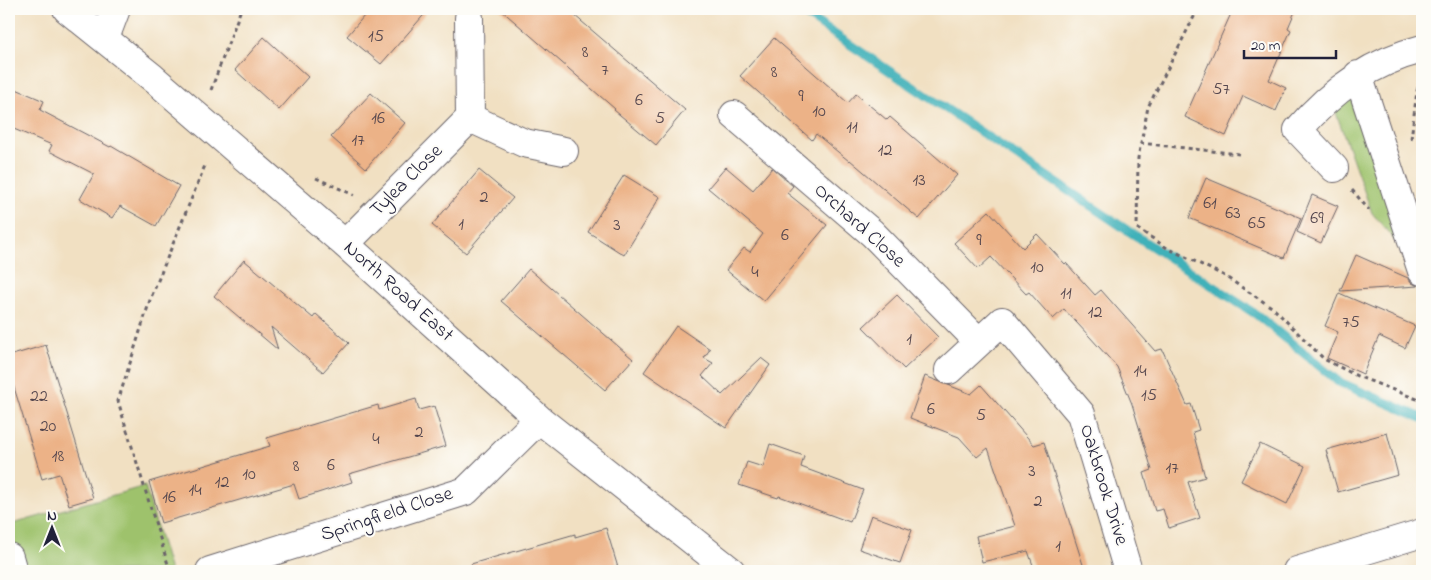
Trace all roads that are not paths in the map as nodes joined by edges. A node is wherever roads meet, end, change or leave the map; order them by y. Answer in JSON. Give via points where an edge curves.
{"nodes":[{"id":1,"x":67,"y":9,"type":"edge"},
{"id":2,"x":116,"y":9,"type":"edge"},
{"id":3,"x":469,"y":18,"type":"dead end"},
{"id":4,"x":105,"y":38,"type":"junction"},
{"id":5,"x":1422,"y":49,"type":"edge"},
{"id":6,"x":1358,"y":75,"type":"junction"},
{"id":7,"x":734,"y":115,"type":"dead end"},
{"id":8,"x":470,"y":118,"type":"junction"},
{"id":9,"x":564,"y":151,"type":"dead end"},
{"id":10,"x":1334,"y":168,"type":"dead end"},
{"id":11,"x":345,"y":244,"type":"junction"},
{"id":12,"x":1422,"y":270,"type":"edge"},
{"id":13,"x":979,"y":342,"type":"junction"},
{"id":14,"x":949,"y":370,"type":"dead end"},
{"id":15,"x":539,"y":419,"type":"junction"},
{"id":16,"x":1422,"y":533,"type":"edge"},
{"id":17,"x":9,"y":557,"type":"edge"},
{"id":18,"x":13,"y":571,"type":"edge"},
{"id":19,"x":210,"y":571,"type":"edge"},
{"id":20,"x":732,"y":571,"type":"edge"},
{"id":21,"x":1128,"y":571,"type":"edge"},
{"id":22,"x":1297,"y":571,"type":"edge"}],
"edges":[{"from":1,"to":4,"type":"street","name":"North Road East"},
{"from":2,"to":4,"type":"street"},
{"from":3,"to":8,"type":"street"},
{"from":4,"to":11,"type":"street","name":"North Road East"},
{"from":5,"to":6,"type":"street","via":[[1389,59]]},
{"from":6,"to":10,"type":"street","via":[[1330,96],[1298,130]]},
{"from":6,"to":12,"type":"street"},
{"from":7,"to":13,"type":"street","name":"Orchard Close","via":[[872,233]]},
{"from":8,"to":9,"type":"street","via":[[524,143]]},
{"from":8,"to":11,"type":"street","name":"Tylea Close"},
{"from":11,"to":15,"type":"street","name":"North Road East"},
{"from":13,"to":14,"type":"street","name":"Oakbrook Drive"},
{"from":13,"to":21,"type":"street","name":"Oakbrook Drive","via":[[1002,321],[1081,414]]},
{"from":15,"to":19,"type":"street","name":"Springfield Close","via":[[466,490]]},
{"from":15,"to":20,"type":"street","name":"North Road East"},
{"from":16,"to":22,"type":"street"},
{"from":17,"to":18,"type":"street"}]}
